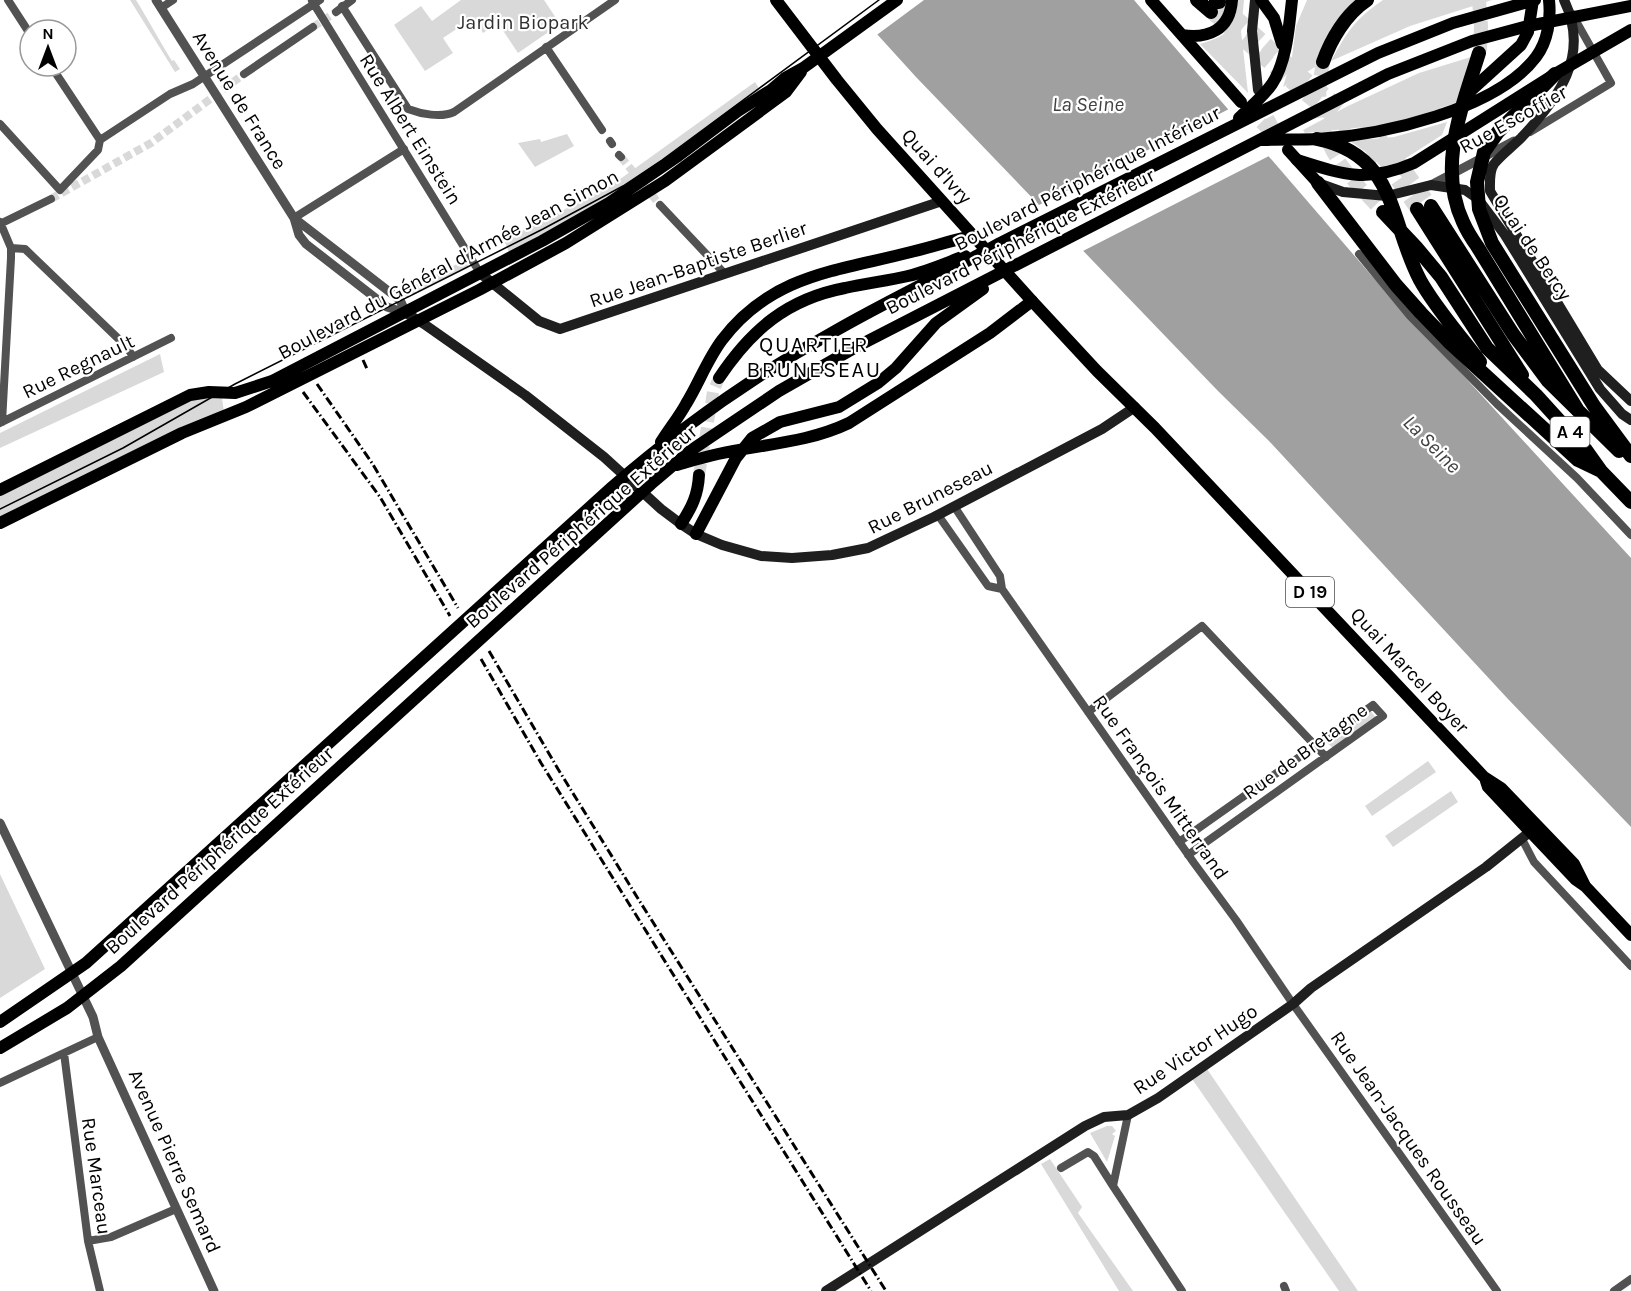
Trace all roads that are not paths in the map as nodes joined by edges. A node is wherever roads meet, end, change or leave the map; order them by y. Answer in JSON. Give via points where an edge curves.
{"nodes":[{"id":1,"x":8,"y":0,"type":"edge"},
{"id":2,"x":173,"y":0,"type":"edge"},
{"id":3,"x":352,"y":0,"type":"edge"},
{"id":4,"x":615,"y":0,"type":"edge"},
{"id":5,"x":776,"y":0,"type":"edge"},
{"id":6,"x":897,"y":0,"type":"edge"},
{"id":7,"x":1151,"y":0,"type":"edge"},
{"id":8,"x":1197,"y":0,"type":"edge"},
{"id":9,"x":1255,"y":0,"type":"edge"},
{"id":10,"x":1261,"y":0,"type":"edge"},
{"id":11,"x":1292,"y":0,"type":"edge"},
{"id":12,"x":1298,"y":0,"type":"edge"},
{"id":13,"x":1368,"y":0,"type":"edge"},
{"id":14,"x":1534,"y":0,"type":"edge"},
{"id":15,"x":1548,"y":0,"type":"edge"},
{"id":16,"x":1564,"y":0,"type":"edge"},
{"id":17,"x":315,"y":1,"type":"edge"},
{"id":18,"x":158,"y":4,"type":"edge"},
{"id":19,"x":1220,"y":4,"type":"edge"},
{"id":20,"x":1631,"y":6,"type":"edge"},
{"id":21,"x":1569,"y":11,"type":"junction"},
{"id":22,"x":1290,"y":16,"type":"junction"},
{"id":23,"x":20,"y":18,"type":"edge"},
{"id":24,"x":314,"y":27,"type":"tunnel mouth"},
{"id":25,"x":1631,"y":30,"type":"edge"},
{"id":26,"x":1182,"y":35,"type":"junction"},
{"id":27,"x":546,"y":47,"type":"junction"},
{"id":28,"x":1476,"y":47,"type":"junction"},
{"id":29,"x":1283,"y":54,"type":"junction"},
{"id":30,"x":1323,"y":62,"type":"tunnel mouth"},
{"id":31,"x":244,"y":74,"type":"tunnel mouth"},
{"id":32,"x":1555,"y":74,"type":"junction"},
{"id":33,"x":204,"y":77,"type":"junction"},
{"id":34,"x":59,"y":78,"type":"edge"},
{"id":35,"x":788,"y":83,"type":"junction"},
{"id":36,"x":1258,"y":90,"type":"tunnel mouth"},
{"id":37,"x":1470,"y":98,"type":"junction"},
{"id":38,"x":1241,"y":102,"type":"tunnel mouth"},
{"id":39,"x":0,"y":124,"type":"edge"},
{"id":40,"x":1231,"y":125,"type":"junction"},
{"id":41,"x":602,"y":130,"type":"dead end"},
{"id":42,"x":1310,"y":138,"type":"junction"},
{"id":43,"x":1521,"y":138,"type":"junction"},
{"id":44,"x":100,"y":140,"type":"junction"},
{"id":45,"x":1258,"y":140,"type":"junction"},
{"id":46,"x":404,"y":149,"type":"junction"},
{"id":47,"x":1288,"y":150,"type":"tunnel mouth"},
{"id":48,"x":1297,"y":160,"type":"junction"},
{"id":49,"x":1318,"y":183,"type":"junction"},
{"id":50,"x":1438,"y":184,"type":"junction"},
{"id":51,"x":51,"y":199,"type":"tunnel mouth"},
{"id":52,"x":942,"y":201,"type":"junction"},
{"id":53,"x":660,"y":205,"type":"tunnel mouth"},
{"id":54,"x":1383,"y":212,"type":"tunnel mouth"},
{"id":55,"x":294,"y":218,"type":"junction"},
{"id":56,"x":0,"y":223,"type":"edge"},
{"id":57,"x":973,"y":236,"type":"junction"},
{"id":58,"x":11,"y":248,"type":"junction"},
{"id":59,"x":1359,"y":254,"type":"dead end"},
{"id":60,"x":1021,"y":262,"type":"junction"},
{"id":61,"x":480,"y":273,"type":"junction"},
{"id":62,"x":725,"y":274,"type":"junction"},
{"id":63,"x":926,"y":277,"type":"junction"},
{"id":64,"x":491,"y":283,"type":"junction"},
{"id":65,"x":1032,"y":301,"type":"junction"},
{"id":66,"x":406,"y":313,"type":"junction"},
{"id":67,"x":419,"y":320,"type":"junction"},
{"id":68,"x":171,"y":338,"type":"dead end"},
{"id":69,"x":356,"y":345,"type":"junction"},
{"id":70,"x":133,"y":357,"type":"junction"},
{"id":71,"x":719,"y":378,"type":"tunnel mouth"},
{"id":72,"x":1504,"y":392,"type":"junction"},
{"id":73,"x":1536,"y":395,"type":"junction"},
{"id":74,"x":1631,"y":401,"type":"edge"},
{"id":75,"x":1135,"y":407,"type":"junction"},
{"id":76,"x":1577,"y":409,"type":"junction"},
{"id":77,"x":1631,"y":420,"type":"edge"},
{"id":78,"x":1,"y":422,"type":"edge"},
{"id":79,"x":657,"y":448,"type":"junction"},
{"id":80,"x":1631,"y":456,"type":"edge"},
{"id":81,"x":1631,"y":464,"type":"edge"},
{"id":82,"x":671,"y":467,"type":"junction"},
{"id":83,"x":1601,"y":471,"type":"junction"},
{"id":84,"x":699,"y":475,"type":"tunnel mouth"},
{"id":85,"x":0,"y":490,"type":"edge"},
{"id":86,"x":1631,"y":502,"type":"edge"},
{"id":87,"x":954,"y":506,"type":"junction"},
{"id":88,"x":938,"y":515,"type":"junction"},
{"id":89,"x":0,"y":523,"type":"edge"},
{"id":90,"x":681,"y":524,"type":"junction"},
{"id":91,"x":696,"y":534,"type":"junction"},
{"id":92,"x":1631,"y":535,"type":"edge"},
{"id":93,"x":982,"y":549,"type":"junction"},
{"id":94,"x":968,"y":558,"type":"junction"},
{"id":95,"x":1002,"y":589,"type":"junction"},
{"id":96,"x":1088,"y":712,"type":"junction"},
{"id":97,"x":1316,"y":745,"type":"junction"},
{"id":98,"x":1326,"y":757,"type":"junction"},
{"id":99,"x":0,"y":823,"type":"edge"},
{"id":100,"x":1530,"y":832,"type":"junction"},
{"id":101,"x":1179,"y":842,"type":"junction"},
{"id":102,"x":1188,"y":855,"type":"junction"},
{"id":103,"x":1631,"y":935,"type":"edge"},
{"id":104,"x":1631,"y":966,"type":"edge"},
{"id":105,"x":1293,"y":1004,"type":"junction"},
{"id":106,"x":0,"y":1022,"type":"edge"},
{"id":107,"x":100,"y":1042,"type":"junction"},
{"id":108,"x":0,"y":1048,"type":"edge"},
{"id":109,"x":64,"y":1053,"type":"junction"},
{"id":110,"x":0,"y":1083,"type":"edge"},
{"id":111,"x":1128,"y":1115,"type":"junction"},
{"id":112,"x":1061,"y":1168,"type":"dead end"},
{"id":113,"x":1113,"y":1186,"type":"junction"},
{"id":114,"x":176,"y":1209,"type":"junction"},
{"id":115,"x":88,"y":1241,"type":"junction"},
{"id":116,"x":1631,"y":1279,"type":"edge"},
{"id":117,"x":100,"y":1291,"type":"edge"},
{"id":118,"x":214,"y":1291,"type":"edge"},
{"id":119,"x":826,"y":1291,"type":"edge"},
{"id":120,"x":1182,"y":1291,"type":"edge"},
{"id":121,"x":1497,"y":1291,"type":"edge"},
{"id":122,"x":1614,"y":1291,"type":"edge"}],
"edges":[{"from":1,"to":23,"type":"street"},
{"from":2,"to":18,"type":"street"},
{"from":3,"to":27,"type":"street","via":[[339,9],[408,109],[415,112],[447,116]]},
{"from":4,"to":27,"type":"street"},
{"from":5,"to":52,"type":"main road","name":"Quai d'Ivry","via":[[844,90]]},
{"from":6,"to":35,"type":"main road","name":"Boulevard du Général d'Armée Jean Simon"},
{"from":7,"to":26,"type":"main road"},
{"from":8,"to":19,"type":"highway"},
{"from":9,"to":36,"type":"main road","via":[[1252,31]]},
{"from":10,"to":29,"type":"main road","via":[[1279,30]]},
{"from":11,"to":22,"type":"main road"},
{"from":12,"to":22,"type":"main road"},
{"from":13,"to":30,"type":"highway","via":[[1345,22]]},
{"from":14,"to":37,"type":"main road","via":[[1532,19],[1521,45]]},
{"from":14,"to":40,"type":"main road","name":"Boulevard Périphérique Intérieur","via":[[1470,18],[1378,53]]},
{"from":15,"to":37,"type":"main road","via":[[1546,38],[1538,55],[1513,79]]},
{"from":16,"to":21,"type":"main road","name":"Quai de Bercy"},
{"from":17,"to":33,"type":"street"},
{"from":17,"to":46,"type":"street","name":"Rue Albert Einstein"},
{"from":18,"to":33,"type":"street","name":"Avenue de France"},
{"from":19,"to":26,"type":"main road","via":[[1227,18],[1213,33]]},
{"from":20,"to":28,"type":"main road","name":"Boulevard Périphérique Extérieur","via":[[1528,26]]},
{"from":21,"to":43,"type":"main road","name":"Quai de Bercy","via":[[1574,38],[1573,61],[1566,81]]},
{"from":21,"to":43,"type":"street","name":"Rue Escoffier","via":[[1611,83]]},
{"from":22,"to":29,"type":"main road"},
{"from":24,"to":31,"type":"street"},
{"from":25,"to":32,"type":"main road"},
{"from":26,"to":38,"type":"main road"},
{"from":27,"to":41,"type":"street"},
{"from":28,"to":37,"type":"highway"},
{"from":28,"to":45,"type":"main road","name":"Boulevard Périphérique Extérieur","via":[[1388,74]]},
{"from":29,"to":40,"type":"main road","via":[[1273,82]]},
{"from":32,"to":48,"type":"main road","via":[[1414,163],[1384,174],[1341,174]]},
{"from":32,"to":80,"type":"highway","via":[[1498,132],[1484,152],[1477,195],[1481,217],[1492,243],[1594,406]]},
{"from":33,"to":44,"type":"street","via":[[170,94]]},
{"from":33,"to":55,"type":"street","name":"Avenue de France"},
{"from":34,"to":44,"type":"street"},
{"from":35,"to":61,"type":"main road","name":"Boulevard du Général d'Armée Jean Simon","via":[[738,111],[609,203]]},
{"from":35,"to":64,"type":"main road","name":"Boulevard du Général d'Armée Jean Simon","via":[[772,103],[637,200]]},
{"from":37,"to":42,"type":"main road","via":[[1449,111],[1409,125]]},
{"from":37,"to":76,"type":"highway","via":[[1458,119],[1452,159],[1451,181],[1463,222]]},
{"from":39,"to":44,"type":"street","via":[[60,190],[98,150]]},
{"from":40,"to":63,"type":"main road","name":"Boulevard Périphérique Intérieur"},
{"from":42,"to":45,"type":"main road"},
{"from":42,"to":72,"type":"highway","via":[[1343,147],[1372,168],[1389,195],[1422,283]]},
{"from":43,"to":50,"type":"street","name":"Rue Escoffier"},
{"from":43,"to":74,"type":"main road","name":"Quai de Bercy","via":[[1493,165],[1490,191],[1598,370]]},
{"from":45,"to":60,"type":"main road","name":"Boulevard Périphérique Extérieur"},
{"from":46,"to":55,"type":"street"},
{"from":46,"to":61,"type":"street","name":"Rue Albert Einstein"},
{"from":47,"to":48,"type":"main road"},
{"from":48,"to":49,"type":"main road"},
{"from":49,"to":50,"type":"main road","name":"Quai de Bercy","via":[[1343,192],[1387,196]]},
{"from":49,"to":72,"type":"highway","via":[[1396,285],[1448,341]]},
{"from":50,"to":77,"type":"main road","name":"Quai de Bercy","via":[[1465,190],[1478,199],[1600,388]]},
{"from":51,"to":56,"type":"street"},
{"from":52,"to":57,"type":"main road","name":"Quai d'Ivry"},
{"from":52,"to":62,"type":"main road","name":"Rue Jean-Baptiste Berlier"},
{"from":53,"to":62,"type":"street"},
{"from":54,"to":73,"type":"highway","via":[[1441,277],[1487,348]]},
{"from":55,"to":66,"type":"street","name":"Avenue de France","via":[[306,244],[387,307]]},
{"from":56,"to":58,"type":"street"},
{"from":57,"to":65,"type":"main road","name":"Quai d'Ivry"},
{"from":57,"to":79,"type":"main road","via":[[825,271],[770,296],[722,340]]},
{"from":58,"to":70,"type":"street","via":[[25,249]]},
{"from":58,"to":78,"type":"street"},
{"from":59,"to":92,"type":"street","via":[[1410,316]]},
{"from":60,"to":82,"type":"main road","name":"Boulevard Périphérique Extérieur","via":[[779,391]]},
{"from":60,"to":91,"type":"main road","via":[[936,323],[878,383],[839,406],[768,428],[752,438]]},
{"from":61,"to":64,"type":"main road","name":"Rue Jean-Baptiste Berlier"},
{"from":61,"to":66,"type":"main road","name":"Boulevard du Général d'Armée Jean Simon"},
{"from":62,"to":64,"type":"main road","name":"Rue Jean-Baptiste Berlier","via":[[560,329],[539,321]]},
{"from":63,"to":71,"type":"main road","via":[[838,290],[793,305],[756,332]]},
{"from":63,"to":79,"type":"main road","name":"Boulevard Périphérique Intérieur","via":[[782,362]]},
{"from":64,"to":67,"type":"main road","name":"Boulevard du Général d'Armée Jean Simon"},
{"from":65,"to":75,"type":"main road","name":"Quai d'Ivry"},
{"from":65,"to":82,"type":"main road","via":[[990,333],[828,433]]},
{"from":66,"to":67,"type":"main road","name":"Rue Bruneseau"},
{"from":66,"to":69,"type":"main road","name":"Boulevard du Général d'Armée Jean Simon"},
{"from":67,"to":69,"type":"main road","name":"Boulevard du Général d'Armée Jean Simon"},
{"from":67,"to":90,"type":"main road","name":"Rue Bruneseau","via":[[525,395]]},
{"from":68,"to":70,"type":"street","name":"Rue Regnault"},
{"from":69,"to":85,"type":"main road","name":"Boulevard du Général d'Armée Jean Simon","via":[[264,385],[235,393],[199,393],[179,400]]},
{"from":69,"to":89,"type":"main road","name":"Boulevard du Général d'Armée Jean Simon","via":[[225,416],[182,433]]},
{"from":70,"to":78,"type":"street","name":"Rue Regnault"},
{"from":72,"to":83,"type":"highway","via":[[1578,460]]},
{"from":73,"to":76,"type":"highway","via":[[1424,208],[1548,381]]},
{"from":73,"to":83,"type":"highway","number":"A 4"},
{"from":75,"to":87,"type":"main road","name":"Rue Bruneseau","via":[[1110,425]]},
{"from":75,"to":100,"type":"main road","name":"Quai Marcel Boyer","number":"D 19","via":[[1484,777],[1501,788]]},
{"from":76,"to":81,"type":"highway","number":"A 4"},
{"from":79,"to":106,"type":"main road","name":"Boulevard Périphérique Intérieur","via":[[109,943]]},
{"from":82,"to":108,"type":"main road","name":"Boulevard Périphérique Extérieur","via":[[121,966],[67,1008]]},
{"from":83,"to":86,"type":"highway","number":"A 4"},
{"from":84,"to":90,"type":"main road","via":[[698,493]]},
{"from":87,"to":88,"type":"main road","name":"Rue Bruneseau"},
{"from":87,"to":93,"type":"street","name":"Rue François Mitterrand"},
{"from":88,"to":91,"type":"main road","name":"Rue Bruneseau","via":[[868,548],[832,555],[761,556]]},
{"from":88,"to":94,"type":"street","name":"Rue François Mitterrand"},
{"from":90,"to":91,"type":"main road","name":"Rue Bruneseau"},
{"from":93,"to":94,"type":"street"},
{"from":93,"to":95,"type":"street","name":"Rue François Mitterrand","via":[[1000,576]]},
{"from":94,"to":95,"type":"street","name":"Rue François Mitterrand","via":[[988,586]]},
{"from":95,"to":96,"type":"street","name":"Rue François Mitterrand"},
{"from":96,"to":97,"type":"street","via":[[1202,626]]},
{"from":96,"to":101,"type":"street","name":"Rue François Mitterrand"},
{"from":97,"to":98,"type":"street"},
{"from":97,"to":98,"type":"street","name":"Rue de Bretagne","via":[[1373,705],[1383,716]]},
{"from":97,"to":101,"type":"street","name":"Rue de Bretagne"},
{"from":98,"to":102,"type":"street","name":"Rue de Bretagne"},
{"from":99,"to":107,"type":"street","name":"Avenue Pierre Semard","via":[[93,1017]]},
{"from":100,"to":103,"type":"main road","name":"Quai Marcel Boyer","number":"D 19","via":[[1574,864],[1585,886]]},
{"from":100,"to":104,"type":"street","name":"Quai Marcel Boyer","via":[[1534,862]]},
{"from":100,"to":105,"type":"main road","name":"Rue Victor Hugo"},
{"from":101,"to":102,"type":"street","name":"Rue François Mitterrand"},
{"from":102,"to":105,"type":"street","name":"Rue François Mitterrand"},
{"from":105,"to":111,"type":"main road","name":"Rue Victor Hugo"},
{"from":105,"to":121,"type":"street","name":"Rue Jean-Jacques Rousseau"},
{"from":107,"to":109,"type":"street"},
{"from":107,"to":114,"type":"street","name":"Avenue Pierre Semard"},
{"from":109,"to":110,"type":"street"},
{"from":109,"to":115,"type":"street","name":"Rue Marceau"},
{"from":111,"to":113,"type":"street"},
{"from":111,"to":119,"type":"main road","name":"Rue Victor Hugo","via":[[1104,1117],[1085,1126]]},
{"from":112,"to":113,"type":"street","via":[[1088,1152]]},
{"from":113,"to":120,"type":"street"},
{"from":114,"to":115,"type":"street","via":[[111,1237]]},
{"from":114,"to":118,"type":"street","name":"Avenue Pierre Semard"},
{"from":115,"to":117,"type":"street","name":"Rue Marceau"},
{"from":116,"to":122,"type":"street"}]}
